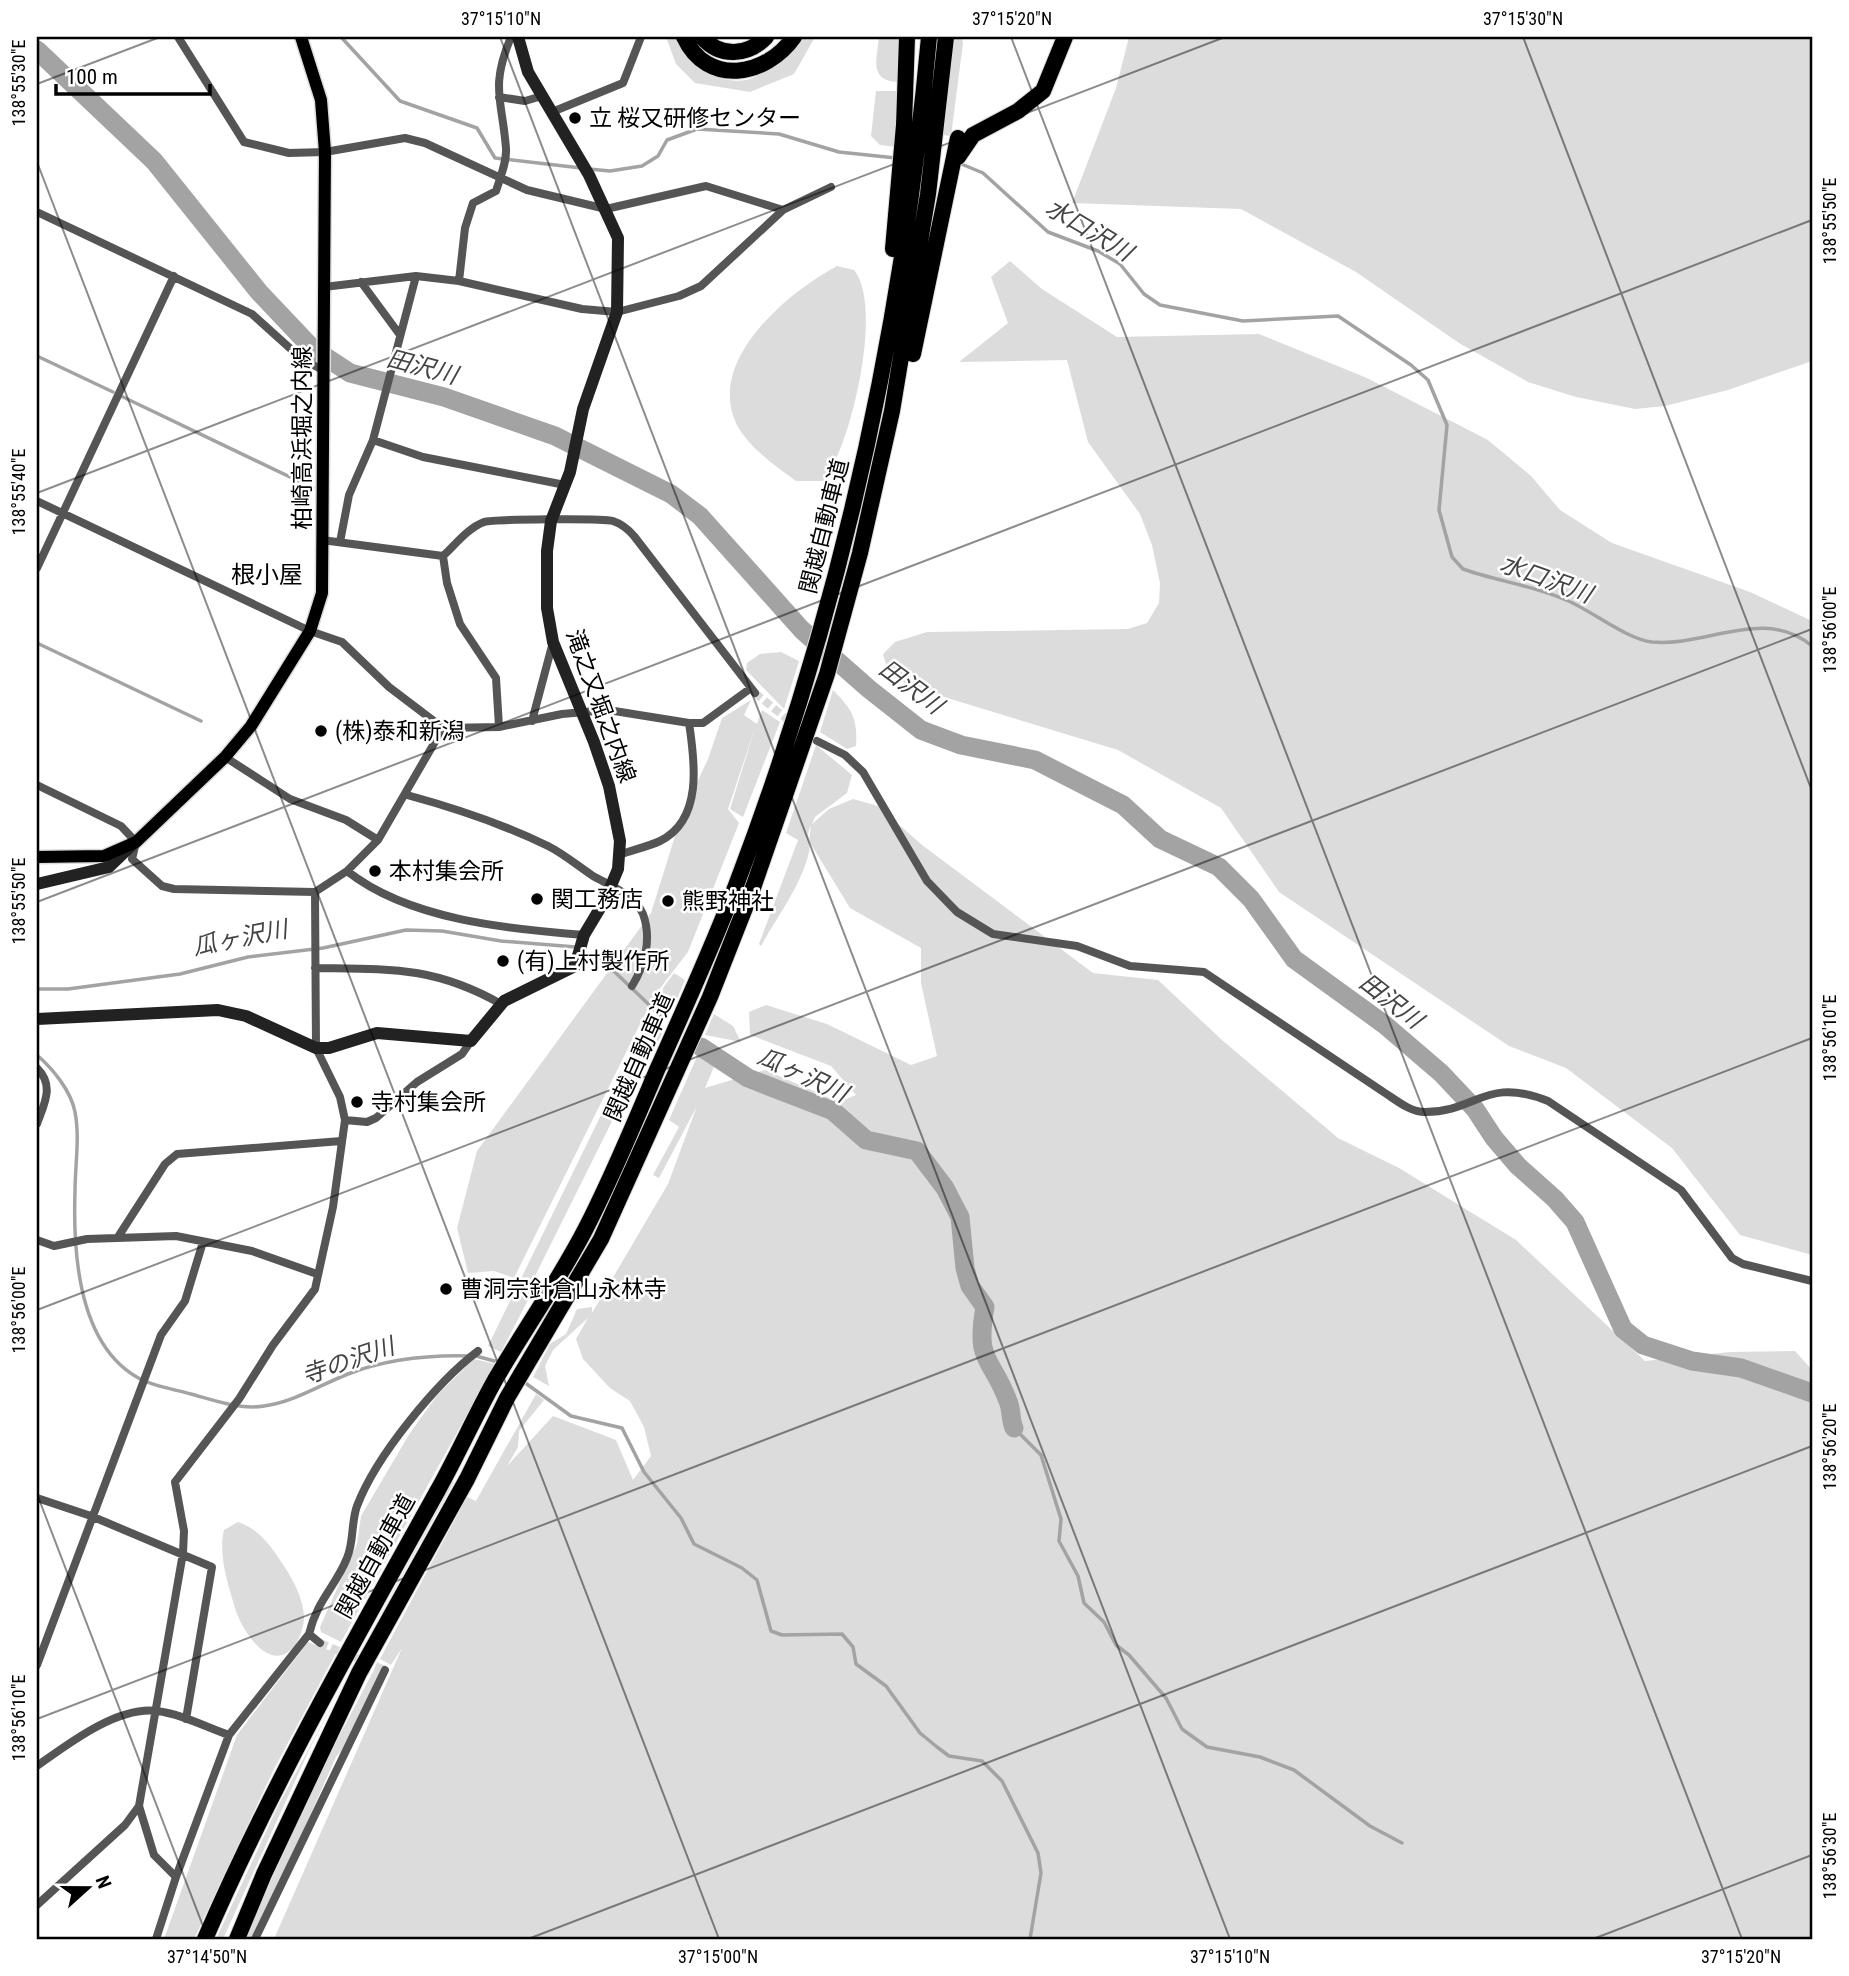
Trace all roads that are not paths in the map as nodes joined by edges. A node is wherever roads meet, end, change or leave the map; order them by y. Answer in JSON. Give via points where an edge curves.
{"nodes":[{"id":1,"x":178,"y":37,"type":"edge"},
{"id":2,"x":301,"y":37,"type":"edge"},
{"id":3,"x":511,"y":37,"type":"edge"},
{"id":4,"x":518,"y":37,"type":"edge"},
{"id":5,"x":640,"y":37,"type":"edge"},
{"id":6,"x":684,"y":37,"type":"edge"},
{"id":7,"x":690,"y":37,"type":"edge"},
{"id":8,"x":702,"y":37,"type":"edge"},
{"id":9,"x":766,"y":37,"type":"edge"},
{"id":10,"x":780,"y":37,"type":"edge"},
{"id":11,"x":793,"y":37,"type":"edge"},
{"id":12,"x":907,"y":37,"type":"edge"},
{"id":13,"x":929,"y":37,"type":"edge"},
{"id":14,"x":946,"y":37,"type":"edge"},
{"id":15,"x":1065,"y":37,"type":"edge"},
{"id":16,"x":542,"y":96,"type":"junction"},
{"id":17,"x":499,"y":97,"type":"junction"},
{"id":18,"x":552,"y":112,"type":"junction"},
{"id":19,"x":920,"y":129,"type":"junction"},
{"id":20,"x":325,"y":152,"type":"junction"},
{"id":21,"x":500,"y":179,"type":"junction"},
{"id":22,"x":831,"y":187,"type":"dead end"},
{"id":23,"x":606,"y":209,"type":"junction"},
{"id":24,"x":783,"y":210,"type":"junction"},
{"id":25,"x":37,"y":212,"type":"edge"},
{"id":26,"x":174,"y":276,"type":"junction"},
{"id":27,"x":416,"y":276,"type":"junction"},
{"id":28,"x":459,"y":281,"type":"junction"},
{"id":29,"x":361,"y":282,"type":"junction"},
{"id":30,"x":324,"y":287,"type":"junction"},
{"id":31,"x":617,"y":312,"type":"junction"},
{"id":32,"x":400,"y":335,"type":"junction"},
{"id":33,"x":323,"y":367,"type":"junction"},
{"id":34,"x":892,"y":411,"type":"junction"},
{"id":35,"x":373,"y":440,"type":"junction"},
{"id":36,"x":565,"y":485,"type":"junction"},
{"id":37,"x":37,"y":500,"type":"edge"},
{"id":38,"x":63,"y":513,"type":"junction"},
{"id":39,"x":551,"y":522,"type":"junction"},
{"id":40,"x":322,"y":540,"type":"junction"},
{"id":41,"x":340,"y":542,"type":"junction"},
{"id":42,"x":443,"y":556,"type":"junction"},
{"id":43,"x":37,"y":568,"type":"edge"},
{"id":44,"x":310,"y":631,"type":"junction"},
{"id":45,"x":553,"y":642,"type":"junction"},
{"id":46,"x":583,"y":713,"type":"junction"},
{"id":47,"x":532,"y":721,"type":"junction"},
{"id":48,"x":689,"y":723,"type":"junction"},
{"id":49,"x":443,"y":727,"type":"junction"},
{"id":50,"x":499,"y":727,"type":"junction"},
{"id":51,"x":817,"y":741,"type":"dead end"},
{"id":52,"x":225,"y":757,"type":"junction"},
{"id":53,"x":37,"y":785,"type":"edge"},
{"id":54,"x":407,"y":795,"type":"junction"},
{"id":55,"x":378,"y":840,"type":"junction"},
{"id":56,"x":136,"y":842,"type":"junction"},
{"id":57,"x":619,"y":855,"type":"junction"},
{"id":58,"x":37,"y":857,"type":"edge"},
{"id":59,"x":347,"y":871,"type":"junction"},
{"id":60,"x":611,"y":883,"type":"junction"},
{"id":61,"x":37,"y":884,"type":"edge"},
{"id":62,"x":314,"y":892,"type":"junction"},
{"id":63,"x":584,"y":935,"type":"junction"},
{"id":64,"x":315,"y":968,"type":"junction"},
{"id":65,"x":632,"y":986,"type":"dead end"},
{"id":66,"x":501,"y":1004,"type":"junction"},
{"id":67,"x":37,"y":1019,"type":"edge"},
{"id":68,"x":471,"y":1041,"type":"junction"},
{"id":69,"x":316,"y":1048,"type":"junction"},
{"id":70,"x":37,"y":1068,"type":"edge"},
{"id":71,"x":345,"y":1120,"type":"junction"},
{"id":72,"x":37,"y":1125,"type":"edge"},
{"id":73,"x":341,"y":1141,"type":"junction"},
{"id":74,"x":118,"y":1237,"type":"junction"},
{"id":75,"x":37,"y":1240,"type":"edge"},
{"id":76,"x":203,"y":1242,"type":"junction"},
{"id":77,"x":317,"y":1274,"type":"junction"},
{"id":78,"x":1812,"y":1281,"type":"edge"},
{"id":79,"x":477,"y":1352,"type":"dead end"},
{"id":80,"x":37,"y":1498,"type":"edge"},
{"id":81,"x":91,"y":1516,"type":"junction"},
{"id":82,"x":183,"y":1553,"type":"junction"},
{"id":83,"x":309,"y":1634,"type":"junction"},
{"id":84,"x":320,"y":1643,"type":"tunnel mouth"},
{"id":85,"x":37,"y":1665,"type":"edge"},
{"id":86,"x":385,"y":1670,"type":"dead end"},
{"id":87,"x":155,"y":1711,"type":"junction"},
{"id":88,"x":186,"y":1719,"type":"junction"},
{"id":89,"x":229,"y":1735,"type":"junction"},
{"id":90,"x":37,"y":1766,"type":"edge"},
{"id":91,"x":139,"y":1806,"type":"junction"},
{"id":92,"x":176,"y":1877,"type":"junction"},
{"id":93,"x":37,"y":1905,"type":"edge"},
{"id":94,"x":156,"y":1939,"type":"edge"},
{"id":95,"x":205,"y":1939,"type":"edge"},
{"id":96,"x":237,"y":1939,"type":"edge"},
{"id":97,"x":256,"y":1939,"type":"edge"}],
"edges":[{"from":1,"to":20,"type":"street","via":[[244,142],[289,153]]},
{"from":2,"to":20,"type":"main road","name":"柏崎高浜堀之内線","via":[[321,100]]},
{"from":3,"to":17,"type":"street","via":[[498,70]]},
{"from":4,"to":16,"type":"main road","name":"滝之又堀之内線","via":[[528,72]]},
{"from":5,"to":18,"type":"street","via":[[624,83]]},
{"from":6,"to":11,"type":"highway","via":[[715,69],[735,72],[768,62]]},
{"from":7,"to":10,"type":"highway","via":[[705,53],[733,63],[762,55]]},
{"from":8,"to":9,"type":"highway","via":[[715,48],[732,52],[751,49]]},
{"from":12,"to":19,"type":"highway"},
{"from":13,"to":19,"type":"highway","name":"関越自動車道"},
{"from":14,"to":19,"type":"highway","name":"関越自動車道"},
{"from":15,"to":34,"type":"highway","via":[[1043,91],[1029,104],[962,139],[906,386]]},
{"from":16,"to":17,"type":"street","via":[[525,101]]},
{"from":16,"to":18,"type":"main road","name":"滝之又堀之内線"},
{"from":17,"to":21,"type":"street","via":[[506,151]]},
{"from":18,"to":23,"type":"main road","name":"滝之又堀之内線"},
{"from":19,"to":34,"type":"highway","name":"関越自動車道","via":[[928,194]]},
{"from":19,"to":95,"type":"highway","name":"関越自動車道","via":[[893,255],[896,296],[869,436],[811,663],[739,878],[634,1126],[582,1234],[491,1388],[251,1834]]},
{"from":20,"to":21,"type":"street","via":[[405,138]]},
{"from":20,"to":30,"type":"main road","name":"柏崎高浜堀之内線"},
{"from":21,"to":23,"type":"street"},
{"from":21,"to":28,"type":"street","via":[[496,191],[472,203]]},
{"from":22,"to":24,"type":"street"},
{"from":23,"to":24,"type":"street","via":[[706,186]]},
{"from":23,"to":31,"type":"main road","name":"滝之又堀之内線","via":[[618,238]]},
{"from":24,"to":31,"type":"street","via":[[701,286]]},
{"from":25,"to":26,"type":"street"},
{"from":26,"to":33,"type":"street","via":[[252,314],[303,360]]},
{"from":26,"to":38,"type":"street"},
{"from":27,"to":28,"type":"street"},
{"from":27,"to":29,"type":"street"},
{"from":27,"to":32,"type":"street"},
{"from":28,"to":31,"type":"street","via":[[582,309]]},
{"from":29,"to":30,"type":"street"},
{"from":29,"to":32,"type":"street"},
{"from":30,"to":33,"type":"main road","name":"柏崎高浜堀之内線"},
{"from":31,"to":36,"type":"main road","name":"滝之又堀之内線"},
{"from":32,"to":35,"type":"street"},
{"from":33,"to":40,"type":"main road","name":"柏崎高浜堀之内線"},
{"from":34,"to":96,"type":"highway","name":"関越自動車道","via":[[827,674],[750,896],[646,1145],[601,1239],[507,1398],[359,1673]]},
{"from":35,"to":36,"type":"street","via":[[423,457]]},
{"from":35,"to":41,"type":"street","via":[[349,495]]},
{"from":36,"to":39,"type":"main road","name":"滝之又堀之内線"},
{"from":37,"to":38,"type":"street"},
{"from":38,"to":43,"type":"street"},
{"from":38,"to":44,"type":"street"},
{"from":39,"to":42,"type":"street","via":[[500,518],[485,522]]},
{"from":39,"to":45,"type":"main road","name":"滝之又堀之内線","via":[[547,608]]},
{"from":39,"to":48,"type":"street","via":[[600,518],[627,528],[753,691],[703,723]]},
{"from":40,"to":41,"type":"street"},
{"from":40,"to":44,"type":"main road","name":"柏崎高浜堀之内線","via":[[322,593]]},
{"from":41,"to":42,"type":"street"},
{"from":42,"to":50,"type":"street","via":[[460,624],[496,678]]},
{"from":44,"to":49,"type":"street","via":[[342,642],[389,687]]},
{"from":44,"to":52,"type":"main road","name":"柏崎高浜堀之内線","via":[[251,726]]},
{"from":45,"to":46,"type":"main road","name":"滝之又堀之内線"},
{"from":45,"to":47,"type":"street"},
{"from":46,"to":47,"type":"street"},
{"from":46,"to":48,"type":"street","via":[[608,710]]},
{"from":46,"to":57,"type":"main road","name":"滝之又堀之内線","via":[[609,786]]},
{"from":47,"to":50,"type":"street"},
{"from":48,"to":57,"type":"street","via":[[693,751],[688,812],[662,840]]},
{"from":49,"to":50,"type":"street"},
{"from":49,"to":54,"type":"street"},
{"from":51,"to":78,"type":"street","via":[[845,755],[863,772],[927,881],[957,912],[993,934],[1077,946],[1130,966],[1205,972],[1414,1110],[1449,1107],[1498,1091],[1548,1101],[1681,1191],[1732,1258]]},
{"from":52,"to":55,"type":"street","via":[[289,799],[346,820]]},
{"from":52,"to":56,"type":"main road","name":"柏崎高浜堀之内線"},
{"from":53,"to":56,"type":"street","via":[[121,825]]},
{"from":54,"to":55,"type":"street"},
{"from":54,"to":60,"type":"street","via":[[505,827]]},
{"from":55,"to":59,"type":"street"},
{"from":56,"to":58,"type":"main road","name":"柏崎高浜堀之内線","via":[[104,856]]},
{"from":56,"to":61,"type":"main road","via":[[109,867]]},
{"from":56,"to":62,"type":"street","via":[[132,859],[162,886]]},
{"from":57,"to":60,"type":"main road","name":"滝之又堀之内線"},
{"from":59,"to":62,"type":"street"},
{"from":59,"to":63,"type":"street","via":[[408,905],[510,928]]},
{"from":60,"to":63,"type":"main road","name":"滝之又堀之内線"},
{"from":60,"to":65,"type":"street","via":[[642,912],[647,934],[644,967]]},
{"from":62,"to":64,"type":"street"},
{"from":63,"to":66,"type":"main road","name":"滝之又堀之内線","via":[[575,966]]},
{"from":64,"to":66,"type":"street","via":[[405,969],[469,986]]},
{"from":64,"to":69,"type":"street"},
{"from":66,"to":68,"type":"main road","name":"滝之又堀之内線"},
{"from":67,"to":69,"type":"main road","via":[[218,1010],[246,1016]]},
{"from":68,"to":69,"type":"main road","via":[[377,1034]]},
{"from":68,"to":71,"type":"street","via":[[462,1054],[417,1082],[376,1118]]},
{"from":69,"to":71,"type":"street","via":[[340,1097]]},
{"from":70,"to":72,"type":"street","via":[[46,1079],[48,1094]]},
{"from":71,"to":73,"type":"street"},
{"from":73,"to":74,"type":"street","via":[[177,1154],[165,1164]]},
{"from":73,"to":77,"type":"street","via":[[333,1207]]},
{"from":74,"to":75,"type":"street","via":[[54,1246]]},
{"from":74,"to":76,"type":"street","via":[[176,1236]]},
{"from":76,"to":77,"type":"street","via":[[252,1251]]},
{"from":76,"to":81,"type":"street","via":[[185,1301],[161,1335]]},
{"from":77,"to":82,"type":"street","via":[[308,1302],[175,1482],[183,1515]]},
{"from":79,"to":83,"type":"street","via":[[392,1444],[370,1478],[356,1507],[347,1559],[313,1616]]},
{"from":80,"to":81,"type":"street"},
{"from":81,"to":82,"type":"street"},
{"from":81,"to":85,"type":"street"},
{"from":82,"to":87,"type":"street"},
{"from":82,"to":88,"type":"street","via":[[212,1567]]},
{"from":83,"to":84,"type":"street"},
{"from":83,"to":89,"type":"street"},
{"from":86,"to":97,"type":"street"},
{"from":87,"to":88,"type":"street"},
{"from":87,"to":90,"type":"street","via":[[121,1717],[84,1732]]},
{"from":87,"to":91,"type":"street"},
{"from":88,"to":89,"type":"street"},
{"from":89,"to":92,"type":"street"},
{"from":91,"to":92,"type":"street","via":[[153,1855]]},
{"from":91,"to":93,"type":"street","via":[[125,1825]]},
{"from":92,"to":94,"type":"street"}]}
